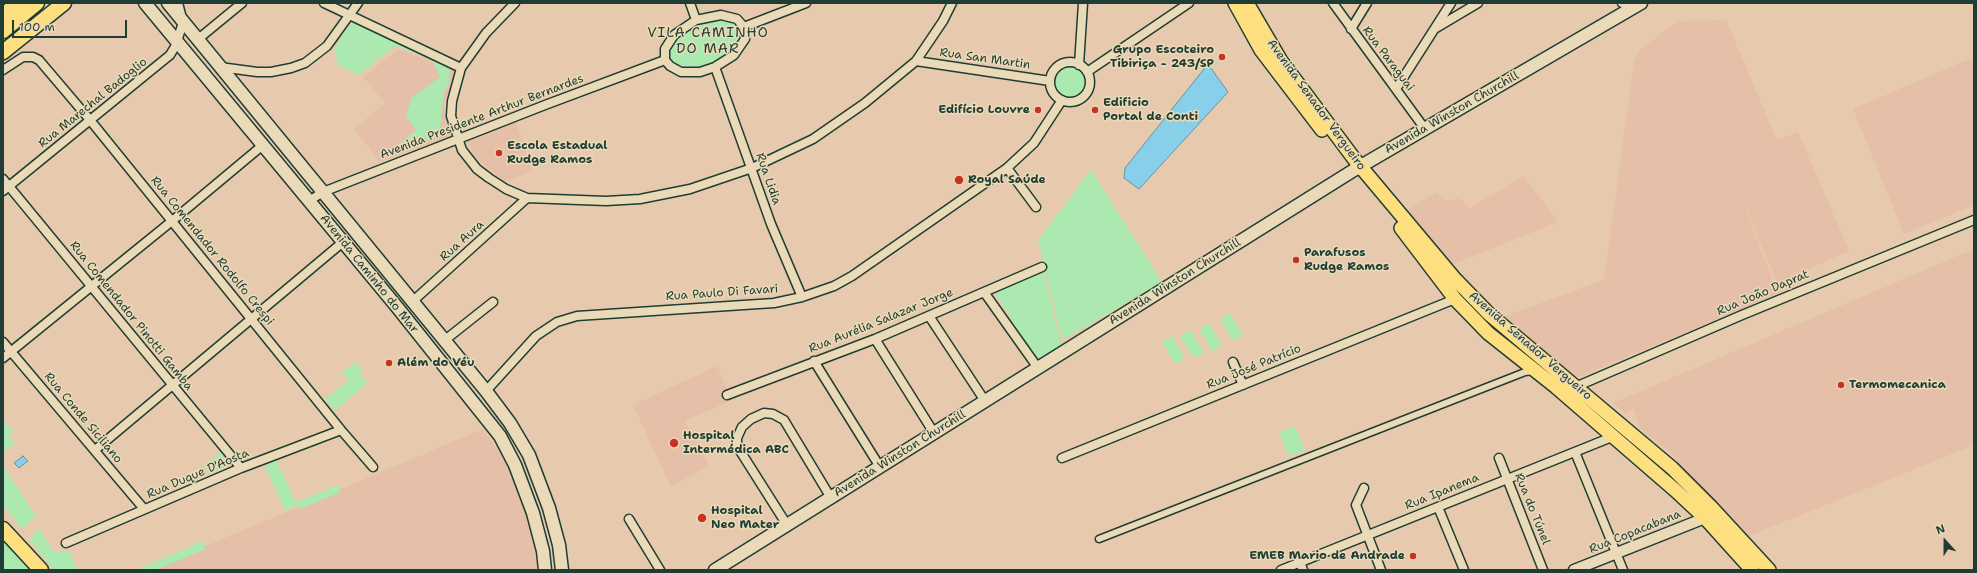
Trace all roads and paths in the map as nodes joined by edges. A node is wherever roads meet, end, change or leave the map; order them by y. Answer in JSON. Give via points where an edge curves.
{"nodes":[{"id":1,"x":18,"y":3,"type":"edge"},
{"id":2,"x":37,"y":3,"type":"edge"},
{"id":3,"x":64,"y":3,"type":"edge"},
{"id":4,"x":145,"y":3,"type":"edge"},
{"id":5,"x":168,"y":3,"type":"edge"},
{"id":6,"x":178,"y":3,"type":"edge"},
{"id":7,"x":242,"y":3,"type":"edge"},
{"id":8,"x":324,"y":3,"type":"edge"},
{"id":9,"x":358,"y":3,"type":"edge"},
{"id":10,"x":515,"y":3,"type":"edge"},
{"id":11,"x":690,"y":3,"type":"edge"},
{"id":12,"x":806,"y":3,"type":"edge"},
{"id":13,"x":952,"y":3,"type":"edge"},
{"id":14,"x":1083,"y":3,"type":"edge"},
{"id":15,"x":1189,"y":3,"type":"edge"},
{"id":16,"x":1235,"y":3,"type":"edge"},
{"id":17,"x":1247,"y":3,"type":"edge"},
{"id":18,"x":1333,"y":3,"type":"edge"},
{"id":19,"x":1367,"y":3,"type":"edge"},
{"id":20,"x":1451,"y":3,"type":"edge"},
{"id":21,"x":1478,"y":3,"type":"edge"},
{"id":22,"x":1631,"y":5,"type":"edge"},
{"id":23,"x":786,"y":7,"type":"edge"},
{"id":24,"x":3,"y":14,"type":"edge"},
{"id":25,"x":350,"y":16,"type":"junction"},
{"id":26,"x":696,"y":20,"type":"junction"},
{"id":27,"x":183,"y":22,"type":"junction"},
{"id":28,"x":744,"y":27,"type":"junction"},
{"id":29,"x":1351,"y":29,"type":"junction"},
{"id":30,"x":1434,"y":29,"type":"junction"},
{"id":31,"x":3,"y":31,"type":"edge"},
{"id":32,"x":177,"y":40,"type":"junction"},
{"id":33,"x":197,"y":40,"type":"junction"},
{"id":34,"x":3,"y":52,"type":"edge"},
{"id":35,"x":666,"y":60,"type":"junction"},
{"id":36,"x":916,"y":61,"type":"junction"},
{"id":37,"x":1079,"y":65,"type":"junction"},
{"id":38,"x":220,"y":67,"type":"junction"},
{"id":39,"x":715,"y":67,"type":"junction"},
{"id":40,"x":461,"y":68,"type":"junction"},
{"id":41,"x":3,"y":70,"type":"edge"},
{"id":42,"x":1087,"y":72,"type":"junction"},
{"id":43,"x":1050,"y":81,"type":"junction"},
{"id":44,"x":1396,"y":89,"type":"junction"},
{"id":45,"x":1062,"y":100,"type":"junction"},
{"id":46,"x":90,"y":120,"type":"junction"},
{"id":47,"x":1425,"y":128,"type":"junction"},
{"id":48,"x":457,"y":139,"type":"junction"},
{"id":49,"x":263,"y":145,"type":"junction"},
{"id":50,"x":752,"y":168,"type":"junction"},
{"id":51,"x":1007,"y":168,"type":"junction"},
{"id":52,"x":1357,"y":168,"type":"junction"},
{"id":53,"x":3,"y":179,"type":"edge"},
{"id":54,"x":6,"y":189,"type":"edge"},
{"id":55,"x":323,"y":192,"type":"junction"},
{"id":56,"x":527,"y":198,"type":"junction"},
{"id":57,"x":309,"y":201,"type":"junction"},
{"id":58,"x":1036,"y":207,"type":"dead end"},
{"id":59,"x":1974,"y":220,"type":"edge"},
{"id":60,"x":172,"y":221,"type":"junction"},
{"id":61,"x":343,"y":242,"type":"junction"},
{"id":62,"x":1042,"y":267,"type":"dead end"},
{"id":63,"x":92,"y":286,"type":"junction"},
{"id":64,"x":984,"y":292,"type":"junction"},
{"id":65,"x":802,"y":297,"type":"junction"},
{"id":66,"x":1456,"y":298,"type":"junction"},
{"id":67,"x":413,"y":301,"type":"junction"},
{"id":68,"x":493,"y":302,"type":"dead end"},
{"id":69,"x":930,"y":316,"type":"junction"},
{"id":70,"x":252,"y":320,"type":"junction"},
{"id":71,"x":875,"y":339,"type":"junction"},
{"id":72,"x":445,"y":340,"type":"junction"},
{"id":73,"x":3,"y":342,"type":"edge"},
{"id":74,"x":11,"y":352,"type":"junction"},
{"id":75,"x":3,"y":358,"type":"edge"},
{"id":76,"x":814,"y":361,"type":"junction"},
{"id":77,"x":1233,"y":362,"type":"dead end"},
{"id":78,"x":1038,"y":368,"type":"junction"},
{"id":79,"x":1534,"y":371,"type":"junction"},
{"id":80,"x":1243,"y":385,"type":"junction"},
{"id":81,"x":173,"y":386,"type":"junction"},
{"id":82,"x":463,"y":390,"type":"junction"},
{"id":83,"x":486,"y":391,"type":"junction"},
{"id":84,"x":1570,"y":391,"type":"junction"},
{"id":85,"x":727,"y":395,"type":"dead end"},
{"id":86,"x":985,"y":401,"type":"junction"},
{"id":87,"x":341,"y":430,"type":"junction"},
{"id":88,"x":934,"y":433,"type":"junction"},
{"id":89,"x":1612,"y":437,"type":"junction"},
{"id":90,"x":95,"y":450,"type":"junction"},
{"id":91,"x":1575,"y":452,"type":"junction"},
{"id":92,"x":1062,"y":458,"type":"dead end"},
{"id":93,"x":1499,"y":458,"type":"dead end"},
{"id":94,"x":373,"y":467,"type":"dead end"},
{"id":95,"x":880,"y":467,"type":"junction"},
{"id":96,"x":241,"y":468,"type":"junction"},
{"id":97,"x":1508,"y":479,"type":"junction"},
{"id":98,"x":1364,"y":488,"type":"dead end"},
{"id":99,"x":831,"y":498,"type":"junction"},
{"id":100,"x":1438,"y":507,"type":"junction"},
{"id":101,"x":144,"y":509,"type":"junction"},
{"id":102,"x":1705,"y":518,"type":"junction"},
{"id":103,"x":629,"y":519,"type":"dead end"},
{"id":104,"x":3,"y":520,"type":"edge"},
{"id":105,"x":787,"y":525,"type":"junction"},
{"id":106,"x":3,"y":529,"type":"edge"},
{"id":107,"x":1366,"y":536,"type":"junction"},
{"id":108,"x":1099,"y":539,"type":"dead end"},
{"id":109,"x":66,"y":544,"type":"dead end"},
{"id":110,"x":25,"y":553,"type":"junction"},
{"id":111,"x":1616,"y":553,"type":"junction"},
{"id":112,"x":1302,"y":566,"type":"edge"},
{"id":113,"x":41,"y":570,"type":"edge"},
{"id":114,"x":545,"y":570,"type":"edge"},
{"id":115,"x":562,"y":570,"type":"edge"},
{"id":116,"x":660,"y":570,"type":"edge"},
{"id":117,"x":715,"y":570,"type":"edge"},
{"id":118,"x":1281,"y":570,"type":"edge"},
{"id":119,"x":1381,"y":570,"type":"edge"},
{"id":120,"x":1464,"y":570,"type":"edge"},
{"id":121,"x":1543,"y":570,"type":"edge"},
{"id":122,"x":1574,"y":570,"type":"edge"},
{"id":123,"x":1623,"y":570,"type":"edge"},
{"id":124,"x":1752,"y":570,"type":"edge"},
{"id":125,"x":1769,"y":570,"type":"edge"}],
"edges":[{"from":1,"to":24,"type":"highway"},
{"from":2,"to":31,"type":"highway"},
{"from":3,"to":34,"type":"highway"},
{"from":4,"to":32,"type":"main road","name":"Avenida Caminho do Mar"},
{"from":5,"to":27,"type":"main road","name":"Avenida Caminho do Mar"},
{"from":6,"to":27,"type":"street"},
{"from":7,"to":33,"type":"street"},
{"from":8,"to":25,"type":"street"},
{"from":9,"to":25,"type":"street"},
{"from":10,"to":40,"type":"street","via":[[482,38]]},
{"from":11,"to":26,"type":"street"},
{"from":12,"to":23,"type":"street"},
{"from":13,"to":36,"type":"street","via":[[944,21]]},
{"from":14,"to":37,"type":"street"},
{"from":15,"to":42,"type":"street"},
{"from":16,"to":52,"type":"main road","name":"Avenida Senador Vergueiro","via":[[1269,61]]},
{"from":17,"to":52,"type":"main road","name":"Avenida Senador Vergueiro","via":[[1281,61]]},
{"from":18,"to":29,"type":"street","name":"Rua Paraguai"},
{"from":19,"to":29,"type":"street"},
{"from":20,"to":30,"type":"street"},
{"from":21,"to":30,"type":"street"},
{"from":22,"to":47,"type":"main road","name":"Avenida Winston Churchill"},
{"from":23,"to":28,"type":"street"},
{"from":25,"to":38,"type":"street","via":[[327,46],[310,60],[299,65],[282,70],[257,72]]},
{"from":25,"to":40,"type":"street"},
{"from":26,"to":28,"type":"street","via":[[730,16]]},
{"from":26,"to":35,"type":"street","via":[[674,35],[665,49]]},
{"from":27,"to":32,"type":"street","name":"Rua Marechal Badoglio"},
{"from":27,"to":33,"type":"main road","name":"Avenida Caminho do Mar"},
{"from":28,"to":39,"type":"street","via":[[745,39],[739,48],[726,61]]},
{"from":29,"to":44,"type":"street","name":"Rua Paraguai"},
{"from":30,"to":44,"type":"street"},
{"from":32,"to":46,"type":"street","name":"Rua Marechal Badoglio","via":[[166,59]]},
{"from":32,"to":49,"type":"main road","name":"Avenida Caminho do Mar"},
{"from":33,"to":38,"type":"main road","name":"Avenida Caminho do Mar"},
{"from":35,"to":39,"type":"street","via":[[674,70],[681,72],[700,72]]},
{"from":35,"to":48,"type":"street","name":"Avenida Presidente Arthur Bernardes"},
{"from":36,"to":43,"type":"street","name":"Rua San Martin"},
{"from":36,"to":50,"type":"street","via":[[892,83],[835,126]]},
{"from":37,"to":42,"type":"street"},
{"from":37,"to":43,"type":"street","via":[[1071,62],[1058,66]]},
{"from":38,"to":55,"type":"main road","name":"Avenida Caminho do Mar"},
{"from":39,"to":50,"type":"street","name":"Rua Lidia"},
{"from":40,"to":48,"type":"street","via":[[452,101]]},
{"from":41,"to":46,"type":"street","name":"Rua Comendador Rodolfo Crespi","via":[[28,56],[39,60]]},
{"from":42,"to":45,"type":"street","via":[[1089,85],[1083,97],[1070,102]]},
{"from":43,"to":45,"type":"street","via":[[1053,93]]},
{"from":44,"to":47,"type":"street","name":"Rua Paraguai"},
{"from":45,"to":51,"type":"street","name":"Rua Paulo Di Favari","via":[[1034,143]]},
{"from":46,"to":54,"type":"street","name":"Rua Marechal Badoglio"},
{"from":46,"to":60,"type":"street","name":"Rua Comendador Rodolfo Crespi"},
{"from":47,"to":52,"type":"main road","name":"Avenida Winston Churchill"},
{"from":48,"to":55,"type":"street","name":"Avenida Presidente Arthur Bernardes"},
{"from":48,"to":56,"type":"street","via":[[462,150],[477,168],[506,189]]},
{"from":49,"to":57,"type":"main road","name":"Avenida Caminho do Mar"},
{"from":49,"to":60,"type":"street"},
{"from":50,"to":56,"type":"street","via":[[690,189],[640,199],[606,201]]},
{"from":50,"to":65,"type":"street","name":"Rua Lidia","via":[[771,224]]},
{"from":51,"to":58,"type":"street"},
{"from":51,"to":65,"type":"street","name":"Rua Paulo Di Favari","via":[[852,276],[834,286]]},
{"from":52,"to":66,"type":"main road","name":"Avenida Senador Vergueiro"},
{"from":52,"to":78,"type":"main road","name":"Avenida Winston Churchill"},
{"from":52,"to":84,"type":"main road","name":"Avenida Senador Vergueiro","via":[[1454,278]]},
{"from":53,"to":54,"type":"street","name":"Rua Comendador Pinotti Gamba"},
{"from":54,"to":63,"type":"street","name":"Rua Comendador Pinotti Gamba"},
{"from":55,"to":57,"type":"street","name":"Avenida Presidente Arthur Bernardes"},
{"from":55,"to":67,"type":"main road","name":"Avenida Caminho do Mar"},
{"from":56,"to":67,"type":"street","name":"Rua Aura"},
{"from":57,"to":61,"type":"main road","name":"Avenida Caminho do Mar"},
{"from":59,"to":84,"type":"street","name":"Rua João Daprat","via":[[1742,315]]},
{"from":60,"to":63,"type":"street"},
{"from":60,"to":70,"type":"street","name":"Rua Comendador Rodolfo Crespi"},
{"from":61,"to":70,"type":"street"},
{"from":61,"to":82,"type":"main road","name":"Avenida Caminho do Mar"},
{"from":62,"to":64,"type":"street","name":"Rua Aurélia Salazar Jorge"},
{"from":63,"to":74,"type":"street"},
{"from":63,"to":81,"type":"street","name":"Rua Comendador Pinotti Gamba"},
{"from":64,"to":69,"type":"street","name":"Rua Aurélia Salazar Jorge"},
{"from":64,"to":78,"type":"street"},
{"from":65,"to":83,"type":"street","name":"Rua Paulo Di Favari","via":[[774,303],[577,316],[557,322],[536,336]]},
{"from":66,"to":79,"type":"main road","name":"Avenida Senador Vergueiro","via":[[1488,333]]},
{"from":66,"to":80,"type":"street","name":"Rua José Patrício"},
{"from":67,"to":72,"type":"main road","name":"Avenida Caminho do Mar"},
{"from":68,"to":72,"type":"street"},
{"from":69,"to":71,"type":"street","name":"Rua Aurélia Salazar Jorge"},
{"from":69,"to":86,"type":"street"},
{"from":70,"to":81,"type":"street"},
{"from":70,"to":87,"type":"street","name":"Rua Comendador Rodolfo Crespi"},
{"from":71,"to":76,"type":"street","name":"Rua Aurélia Salazar Jorge"},
{"from":71,"to":88,"type":"street"},
{"from":72,"to":83,"type":"main road","name":"Avenida Caminho do Mar"},
{"from":73,"to":74,"type":"street","name":"Rua Conde Siciliano"},
{"from":74,"to":75,"type":"street"},
{"from":74,"to":90,"type":"street","name":"Rua Conde Siciliano"},
{"from":76,"to":85,"type":"street","name":"Rua Aurélia Salazar Jorge"},
{"from":76,"to":95,"type":"street"},
{"from":77,"to":80,"type":"street"},
{"from":78,"to":86,"type":"main road","name":"Avenida Winston Churchill"},
{"from":79,"to":84,"type":"main road","name":"Avenida Senador Vergueiro"},
{"from":79,"to":108,"type":"street","via":[[1524,372]]},
{"from":80,"to":92,"type":"street","name":"Rua José Patrício"},
{"from":81,"to":90,"type":"street"},
{"from":81,"to":96,"type":"street","name":"Rua Comendador Pinotti Gamba"},
{"from":82,"to":83,"type":"main road","via":[[472,397]]},
{"from":82,"to":114,"type":"main road","name":"Avenida Caminho do Mar","via":[[500,436],[515,465],[533,513]]},
{"from":83,"to":115,"type":"main road","name":"Avenida Caminho do Mar","via":[[510,423],[528,455],[549,508],[559,545]]},
{"from":84,"to":89,"type":"main road","name":"Avenida Senador Vergueiro"},
{"from":84,"to":125,"type":"main road","name":"Avenida Senador Vergueiro","via":[[1672,468]]},
{"from":86,"to":88,"type":"main road","name":"Avenida Winston Churchill"},
{"from":87,"to":94,"type":"street","name":"Rua Comendador Rodolfo Crespi"},
{"from":87,"to":96,"type":"street","name":"Rua Duque D'Aosta"},
{"from":88,"to":95,"type":"main road","name":"Avenida Winston Churchill"},
{"from":89,"to":91,"type":"street","name":"Rua Ipanema"},
{"from":89,"to":102,"type":"main road","name":"Avenida Senador Vergueiro"},
{"from":90,"to":101,"type":"street","name":"Rua Conde Siciliano"},
{"from":91,"to":97,"type":"street","name":"Rua Ipanema"},
{"from":91,"to":111,"type":"street"},
{"from":93,"to":97,"type":"street","name":"Rua do Túnel"},
{"from":95,"to":99,"type":"main road","name":"Avenida Winston Churchill"},
{"from":96,"to":101,"type":"street","name":"Rua Duque D'Aosta"},
{"from":97,"to":100,"type":"street","name":"Rua Ipanema"},
{"from":97,"to":121,"type":"street","name":"Rua do Túnel"},
{"from":98,"to":107,"type":"street","via":[[1356,505]]},
{"from":99,"to":105,"type":"main road","name":"Avenida Winston Churchill"},
{"from":99,"to":105,"type":"street","via":[[784,420],[773,414],[751,419],[742,427],[737,438],[737,446]]},
{"from":100,"to":107,"type":"street","name":"Rua Ipanema"},
{"from":100,"to":120,"type":"street"},
{"from":101,"to":109,"type":"street","name":"Rua Duque D'Aosta"},
{"from":102,"to":111,"type":"street","name":"Rua Copacabana"},
{"from":102,"to":124,"type":"main road","name":"Avenida Senador Vergueiro"},
{"from":103,"to":116,"type":"street"},
{"from":104,"to":110,"type":"highway"},
{"from":105,"to":117,"type":"main road","name":"Avenida Winston Churchill"},
{"from":106,"to":110,"type":"highway"},
{"from":107,"to":112,"type":"street","name":"Rua Ipanema"},
{"from":107,"to":119,"type":"street"},
{"from":110,"to":113,"type":"highway"},
{"from":111,"to":122,"type":"street","name":"Rua Copacabana"},
{"from":111,"to":123,"type":"street"},
{"from":112,"to":118,"type":"street","name":"Rua Ipanema"}]}
